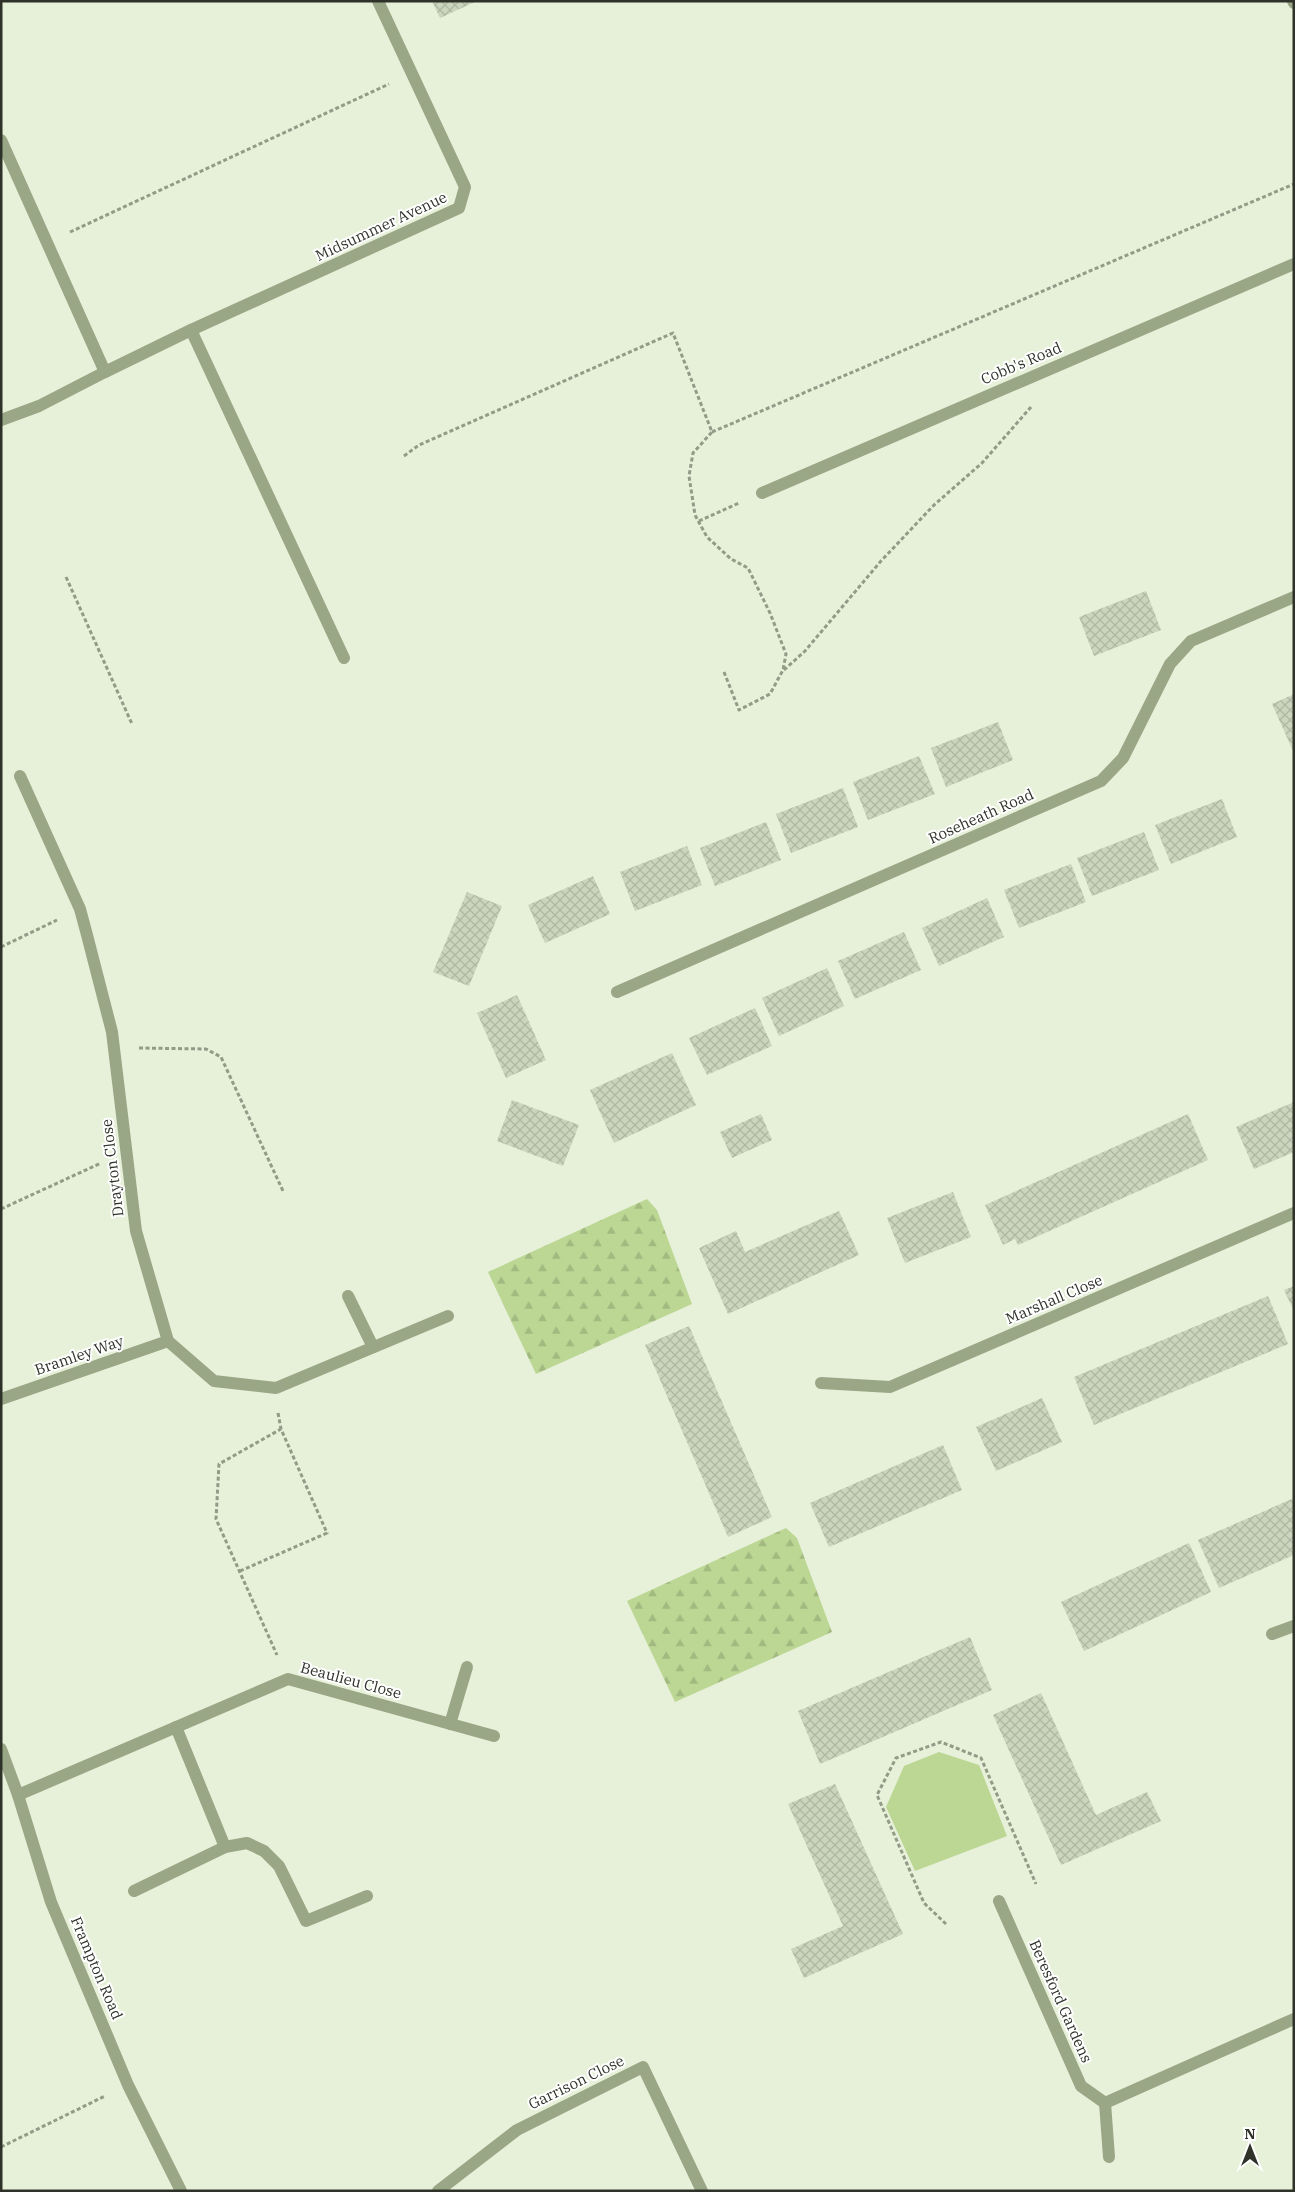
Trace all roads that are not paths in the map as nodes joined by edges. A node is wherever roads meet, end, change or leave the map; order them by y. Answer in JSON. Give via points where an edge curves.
{"nodes":[{"id":1,"x":378,"y":1,"type":"edge"},
{"id":2,"x":1,"y":140,"type":"edge"},
{"id":3,"x":1294,"y":264,"type":"edge"},
{"id":4,"x":191,"y":330,"type":"junction"},
{"id":5,"x":104,"y":372,"type":"junction"},
{"id":6,"x":1,"y":420,"type":"edge"},
{"id":7,"x":762,"y":493,"type":"road end"},
{"id":8,"x":1294,"y":596,"type":"edge"},
{"id":9,"x":344,"y":658,"type":"dead end"},
{"id":10,"x":20,"y":776,"type":"dead end"},
{"id":11,"x":617,"y":992,"type":"dead end"},
{"id":12,"x":1294,"y":1212,"type":"edge"},
{"id":13,"x":348,"y":1296,"type":"dead end"},
{"id":14,"x":448,"y":1316,"type":"dead end"},
{"id":15,"x":168,"y":1341,"type":"junction"},
{"id":16,"x":373,"y":1347,"type":"junction"},
{"id":17,"x":821,"y":1383,"type":"dead end"},
{"id":18,"x":1,"y":1399,"type":"edge"},
{"id":19,"x":1294,"y":1626,"type":"edge"},
{"id":20,"x":1272,"y":1634,"type":"dead end"},
{"id":21,"x":467,"y":1667,"type":"dead end"},
{"id":22,"x":450,"y":1724,"type":"junction"},
{"id":23,"x":176,"y":1727,"type":"junction"},
{"id":24,"x":494,"y":1736,"type":"dead end"},
{"id":25,"x":1,"y":1749,"type":"edge"},
{"id":26,"x":18,"y":1795,"type":"junction"},
{"id":27,"x":225,"y":1847,"type":"junction"},
{"id":28,"x":134,"y":1892,"type":"dead end"},
{"id":29,"x":367,"y":1896,"type":"dead end"},
{"id":30,"x":999,"y":1901,"type":"dead end"},
{"id":31,"x":1294,"y":2019,"type":"edge"},
{"id":32,"x":1106,"y":2104,"type":"junction"},
{"id":33,"x":1109,"y":2158,"type":"dead end"},
{"id":34,"x":181,"y":2191,"type":"edge"},
{"id":35,"x":438,"y":2191,"type":"edge"},
{"id":36,"x":702,"y":2191,"type":"edge"}],
"edges":[{"from":1,"to":4,"type":"street","name":"Midsummer Avenue","via":[[465,187],[459,208]]},
{"from":2,"to":5,"type":"street"},
{"from":3,"to":7,"type":"street","name":"Cobb's Road"},
{"from":4,"to":5,"type":"street","name":"Midsummer Avenue"},
{"from":4,"to":9,"type":"street"},
{"from":5,"to":6,"type":"street","name":"Midsummer Avenue","via":[[40,406]]},
{"from":8,"to":11,"type":"street","name":"Roseheath Road","via":[[1191,641],[1170,664],[1122,758],[1101,781]]},
{"from":10,"to":15,"type":"street","name":"Drayton Close","via":[[80,909],[112,1032],[136,1231]]},
{"from":12,"to":17,"type":"street","name":"Marshall Close","via":[[890,1387]]},
{"from":13,"to":16,"type":"street"},
{"from":14,"to":16,"type":"street"},
{"from":15,"to":16,"type":"street","via":[[214,1381],[276,1388]]},
{"from":15,"to":18,"type":"street","name":"Bramley Way"},
{"from":19,"to":20,"type":"street"},
{"from":21,"to":22,"type":"street"},
{"from":22,"to":23,"type":"street","name":"Beaulieu Close","via":[[288,1679]]},
{"from":22,"to":24,"type":"street","name":"Beaulieu Close"},
{"from":23,"to":26,"type":"street","name":"Beaulieu Close"},
{"from":23,"to":27,"type":"street"},
{"from":25,"to":26,"type":"street","name":"Frampton Road"},
{"from":26,"to":34,"type":"street","name":"Frampton Road","via":[[51,1902],[128,2085]]},
{"from":27,"to":28,"type":"street"},
{"from":27,"to":29,"type":"street","via":[[247,1843],[264,1852],[279,1866],[306,1921]]},
{"from":30,"to":32,"type":"street","name":"Beresford Gardens","via":[[1081,2086]]},
{"from":31,"to":32,"type":"street"},
{"from":32,"to":33,"type":"street"},
{"from":35,"to":36,"type":"street","name":"Garrison Close","via":[[517,2130],[644,2067]]}]}
